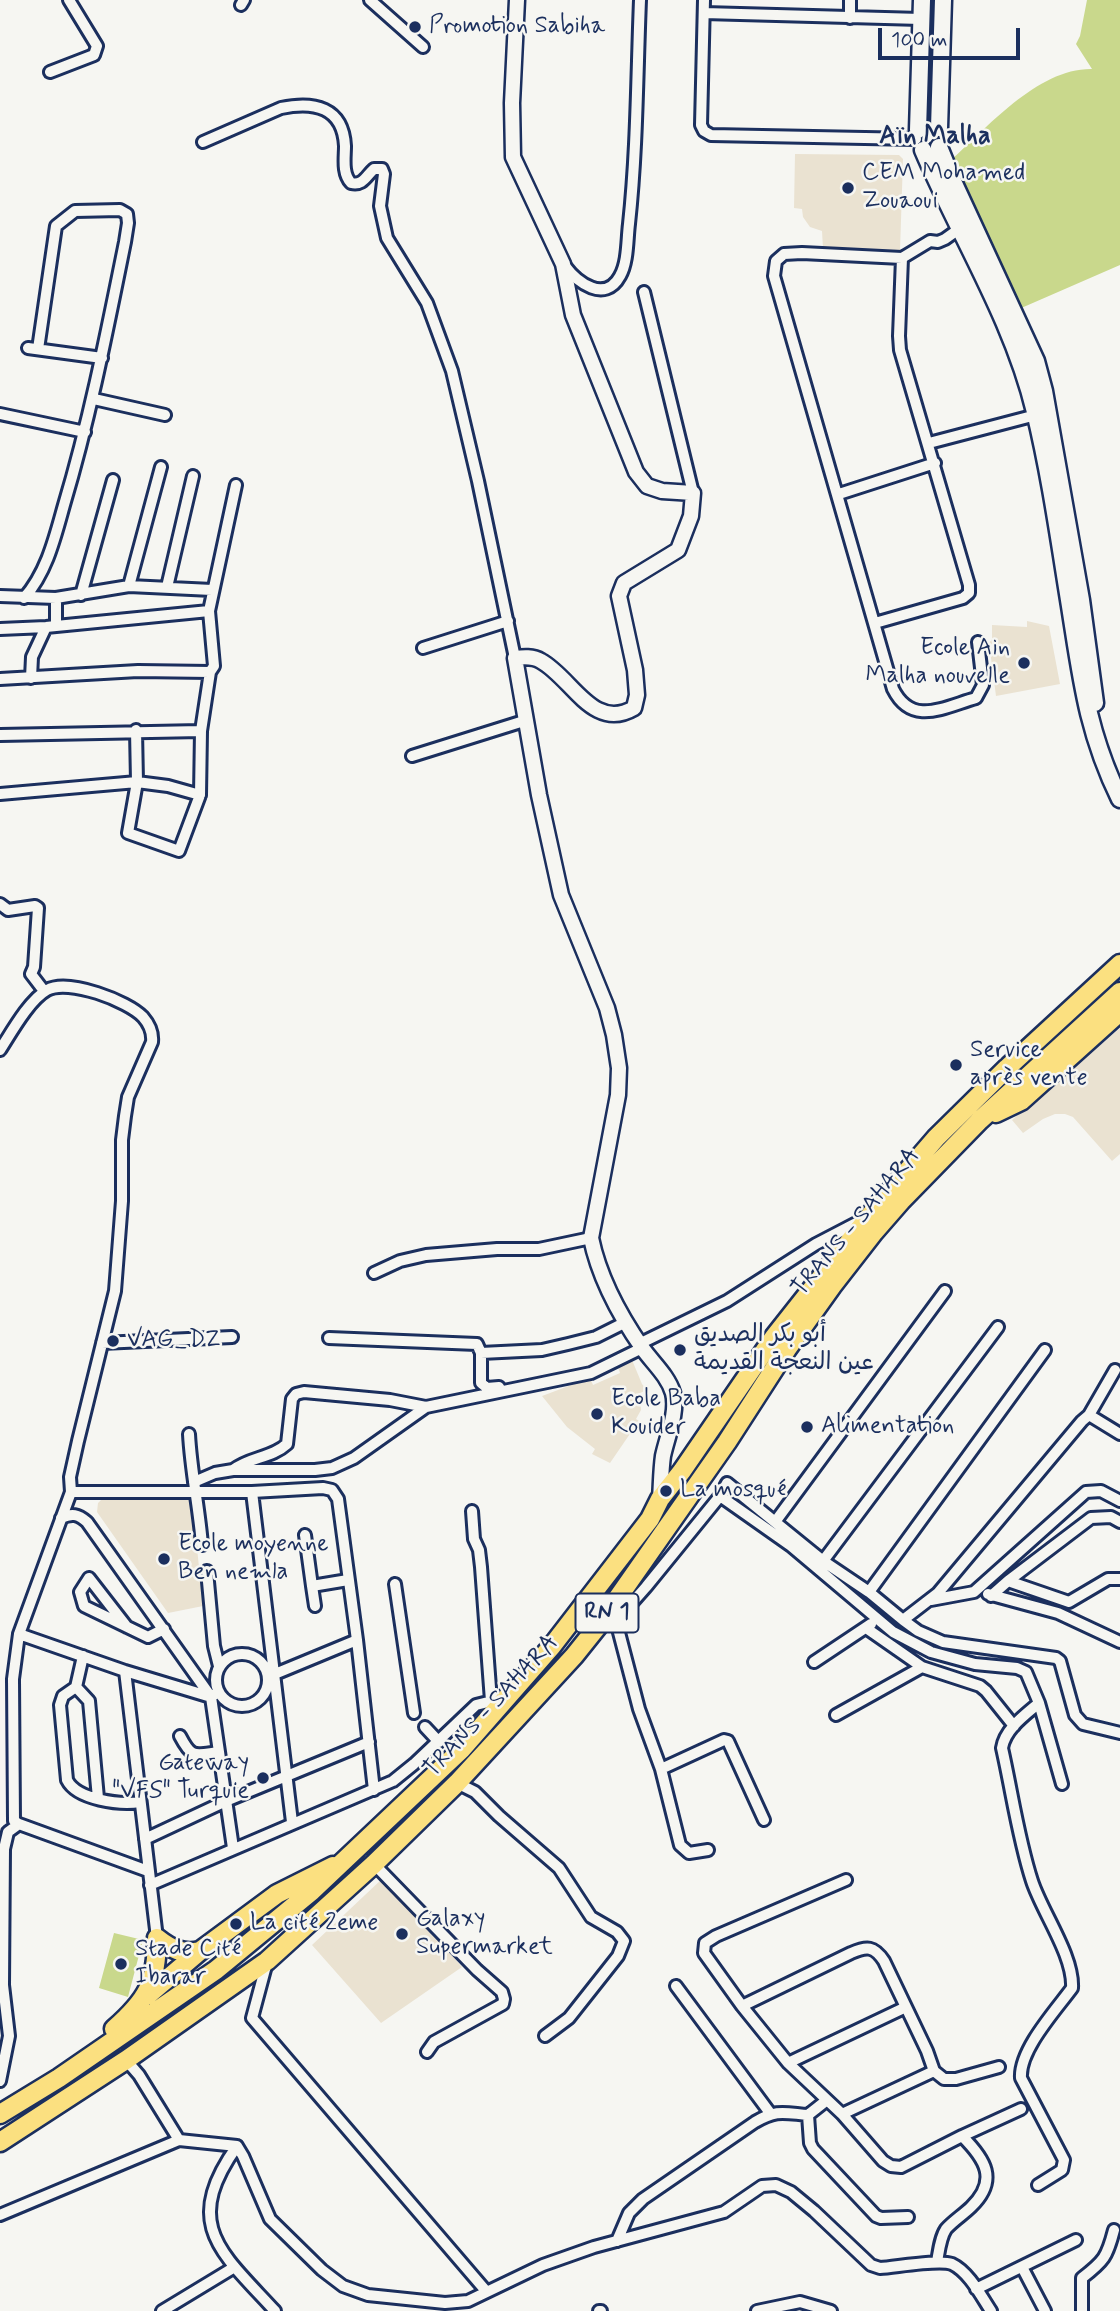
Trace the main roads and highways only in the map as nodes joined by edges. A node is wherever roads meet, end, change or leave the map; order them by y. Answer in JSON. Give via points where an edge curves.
{"nodes":[{"id":1,"x":922,"y":0,"type":"edge"},
{"id":2,"x":943,"y":0,"type":"edge"},
{"id":3,"x":924,"y":141,"type":"junction"},
{"id":4,"x":1120,"y":774,"type":"edge"},
{"id":5,"x":1120,"y":799,"type":"edge"},
{"id":6,"x":1120,"y":952,"type":"edge"},
{"id":7,"x":1120,"y":964,"type":"edge"},
{"id":8,"x":1120,"y":992,"type":"edge"},
{"id":9,"x":1120,"y":1012,"type":"edge"},
{"id":10,"x":1007,"y":1068,"type":"junction"},
{"id":11,"x":980,"y":1121,"type":"junction"},
{"id":12,"x":346,"y":1861,"type":"junction"},
{"id":13,"x":200,"y":1951,"type":"junction"},
{"id":14,"x":144,"y":1999,"type":"junction"},
{"id":15,"x":59,"y":2078,"type":"junction"},
{"id":16,"x":0,"y":2114,"type":"edge"},
{"id":17,"x":0,"y":2142,"type":"edge"}],
"edges":[{"from":1,"to":3,"type":"main road"},
{"from":2,"to":3,"type":"main road","via":[[939,128],[943,138]]},
{"from":3,"to":4,"type":"main road","via":[[952,180],[1036,361],[1082,600],[1094,699]]},
{"from":3,"to":5,"type":"main road","via":[[1026,375],[1079,677],[1093,734]]},
{"from":6,"to":10,"type":"highway","via":[[1031,1031]]},
{"from":7,"to":10,"type":"highway","name":"TRANS - SAHARA","number":"RN 1"},
{"from":8,"to":11,"type":"highway","name":"TRANS - SAHARA","number":"RN 1"},
{"from":9,"to":11,"type":"highway","via":[[1021,1101]]},
{"from":10,"to":12,"type":"highway","name":"TRANS - SAHARA","number":"RN 1","via":[[936,1138],[869,1216],[774,1337],[650,1519],[552,1646],[499,1699],[461,1750]]},
{"from":11,"to":17,"type":"highway","name":"TRANS - SAHARA","number":"RN 1","via":[[901,1201],[832,1286],[598,1626],[457,1783],[267,1961]]},
{"from":12,"to":13,"type":"highway","via":[[276,1894]]},
{"from":12,"to":15,"type":"highway","name":"TRANS - SAHARA","number":"RN 1","via":[[216,1970]]},
{"from":13,"to":14,"type":"highway"},
{"from":13,"to":14,"type":"highway","via":[[180,1952],[157,1938],[155,1970]]},
{"from":14,"to":15,"type":"highway"},
{"from":15,"to":16,"type":"highway","name":"TRANS - SAHARA","number":"RN 1"}]}
